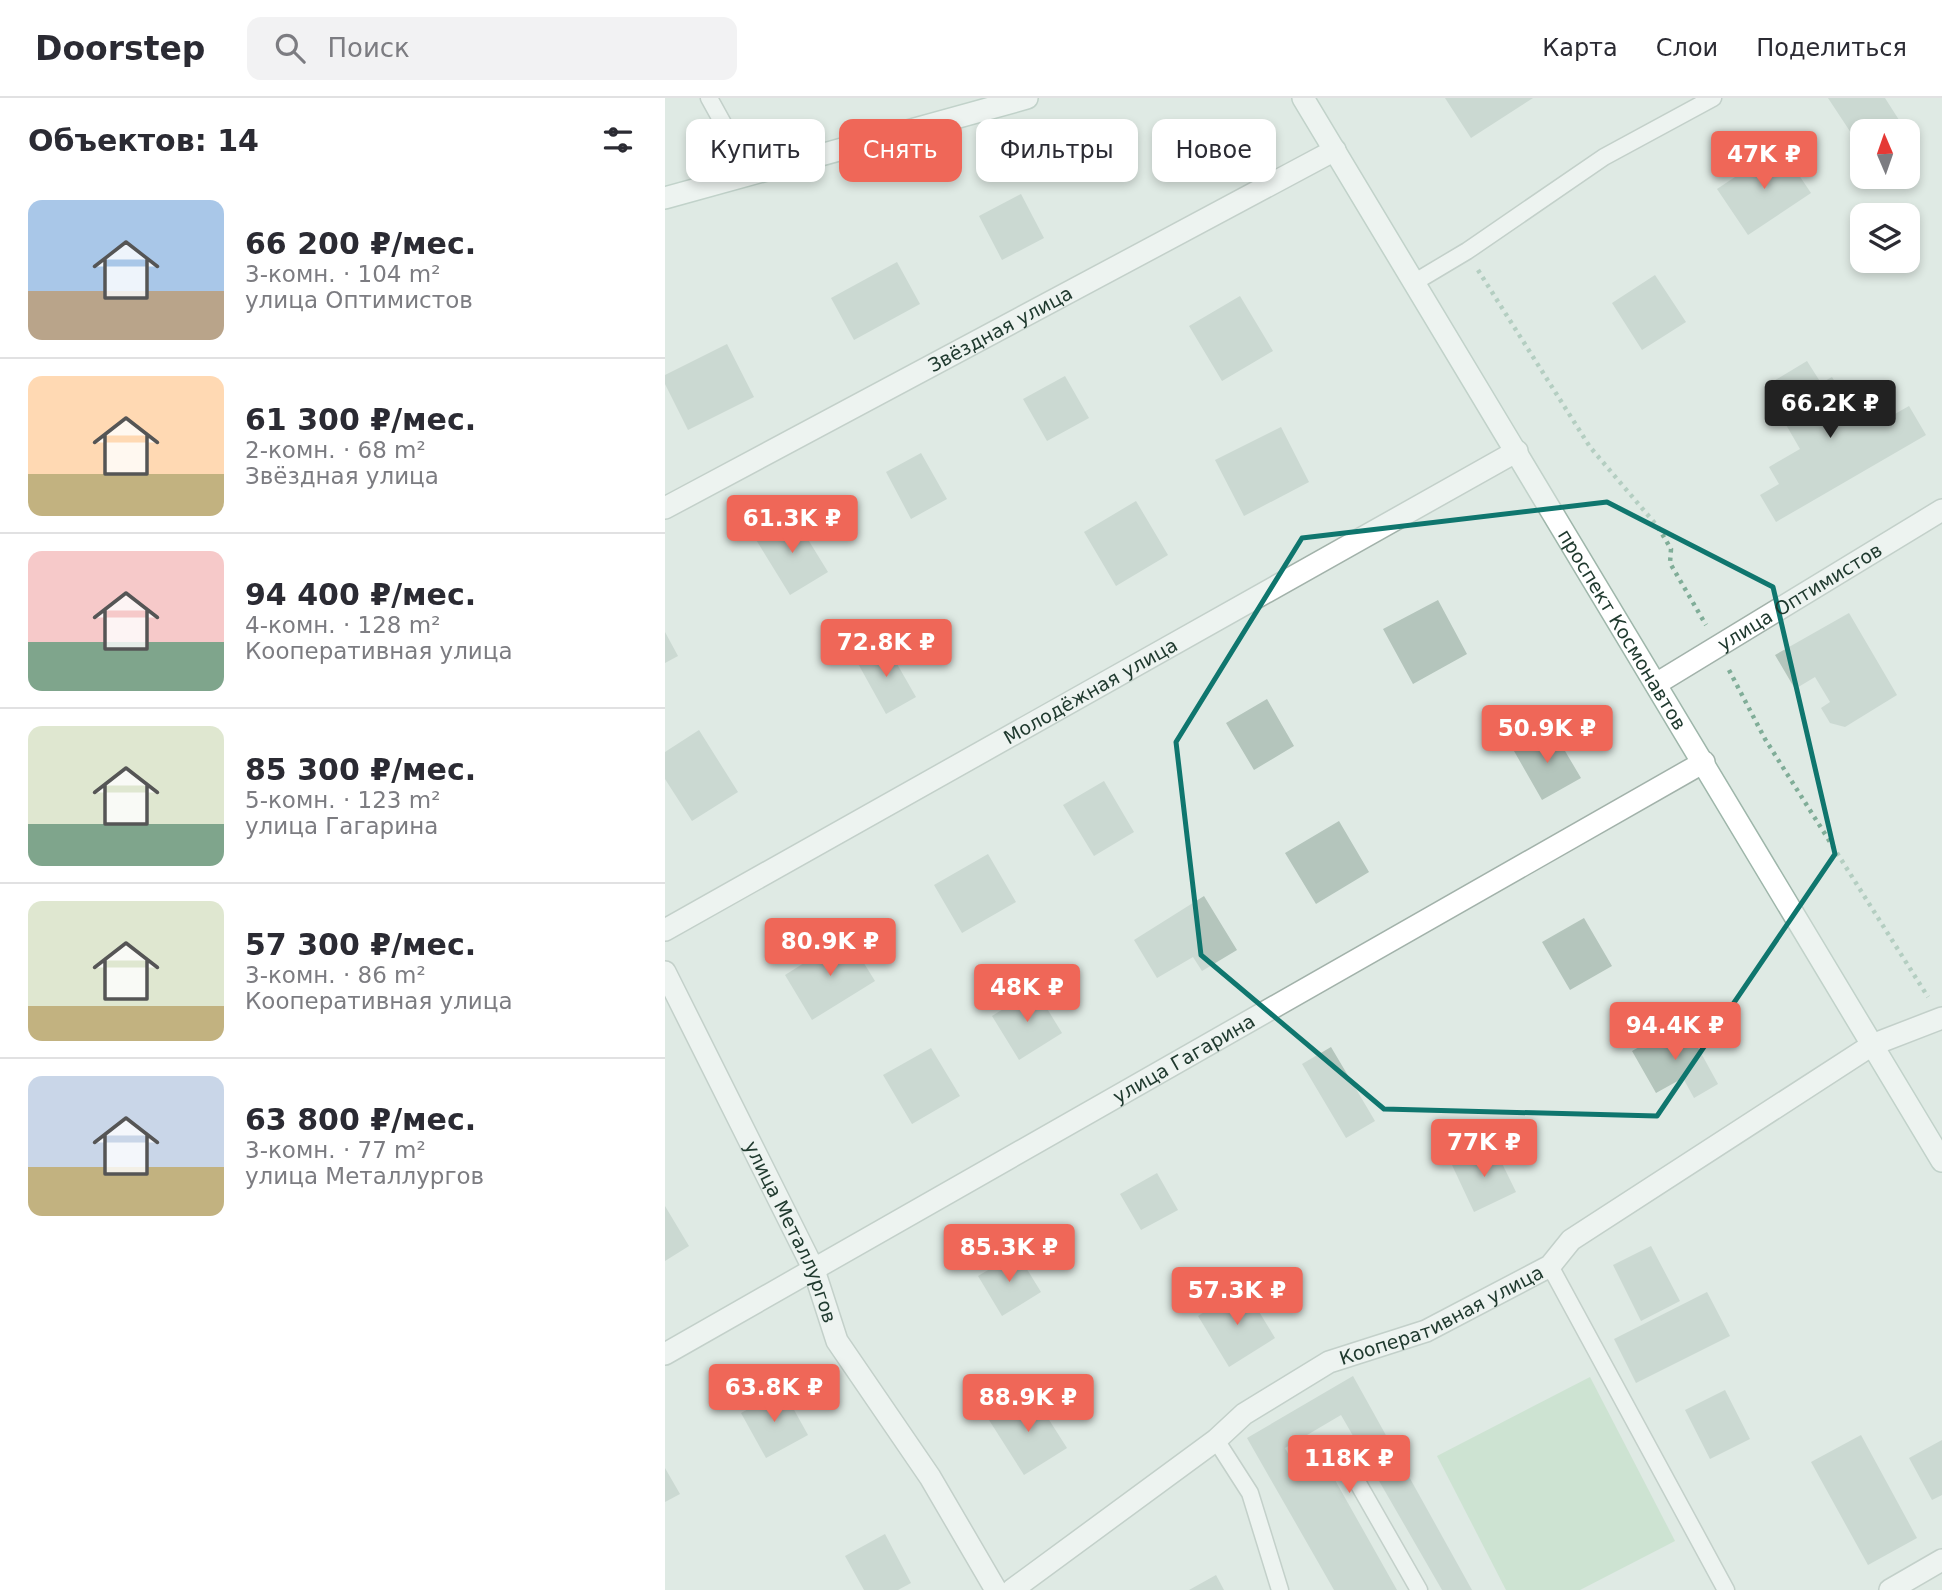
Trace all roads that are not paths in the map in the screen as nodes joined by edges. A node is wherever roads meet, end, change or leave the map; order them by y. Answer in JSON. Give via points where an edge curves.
{"nodes":[{"id":1,"x":709,"y":98,"type":"edge"},
{"id":2,"x":1027,"y":98,"type":"edge"},
{"id":3,"x":1303,"y":98,"type":"edge"},
{"id":4,"x":1713,"y":98,"type":"edge"},
{"id":5,"x":978,"y":104,"type":"edge"},
{"id":6,"x":721,"y":119,"type":"edge"},
{"id":7,"x":1335,"y":150,"type":"junction"},
{"id":8,"x":825,"y":151,"type":"edge"},
{"id":9,"x":722,"y":182,"type":"edge"},
{"id":10,"x":665,"y":198,"type":"edge"},
{"id":11,"x":1415,"y":282,"type":"junction"},
{"id":12,"x":1517,"y":451,"type":"junction"},
{"id":13,"x":665,"y":508,"type":"edge"},
{"id":14,"x":1942,"y":510,"type":"edge"},
{"id":15,"x":1655,"y":684,"type":"junction"},
{"id":16,"x":1703,"y":762,"type":"junction"},
{"id":17,"x":665,"y":930,"type":"edge"},
{"id":18,"x":665,"y":972,"type":"edge"},
{"id":19,"x":1942,"y":1018,"type":"edge"},
{"id":20,"x":1872,"y":1045,"type":"junction"},
{"id":21,"x":1942,"y":1160,"type":"edge"},
{"id":22,"x":1549,"y":1266,"type":"junction"},
{"id":23,"x":814,"y":1270,"type":"junction"},
{"id":24,"x":665,"y":1354,"type":"edge"},
{"id":25,"x":1216,"y":1440,"type":"junction"},
{"id":26,"x":1339,"y":1450,"type":"dead end"},
{"id":27,"x":1942,"y":1560,"type":"edge"},
{"id":28,"x":996,"y":1590,"type":"edge"},
{"id":29,"x":1012,"y":1590,"type":"edge"},
{"id":30,"x":1280,"y":1590,"type":"edge"},
{"id":31,"x":1419,"y":1590,"type":"edge"},
{"id":32,"x":1726,"y":1590,"type":"edge"},
{"id":33,"x":1890,"y":1590,"type":"edge"}],
"edges":[{"from":1,"to":6,"type":"lane"},
{"from":2,"to":5,"type":"street"},
{"from":3,"to":7,"type":"street","name":"проспект Космонавтов"},
{"from":4,"to":11,"type":"lane","via":[[1604,157]]},
{"from":5,"to":8,"type":"street"},
{"from":7,"to":11,"type":"street","name":"проспект Космонавтов"},
{"from":7,"to":13,"type":"street","name":"Звёздная улица"},
{"from":9,"to":10,"type":"street"},
{"from":11,"to":12,"type":"street","name":"проспект Космонавтов"},
{"from":12,"to":15,"type":"street","name":"проспект Космонавтов"},
{"from":12,"to":17,"type":"street","name":"Молодёжная улица"},
{"from":14,"to":15,"type":"street","name":"улица Оптимистов"},
{"from":15,"to":16,"type":"street","name":"проспект Космонавтов"},
{"from":16,"to":20,"type":"street","name":"проспект Космонавтов"},
{"from":16,"to":23,"type":"street","name":"улица Гагарина"},
{"from":18,"to":23,"type":"street","name":"улица Металлургов"},
{"from":19,"to":20,"type":"street","name":"Кооперативная улица"},
{"from":20,"to":21,"type":"street","name":"проспект Космонавтов"},
{"from":20,"to":22,"type":"street","name":"Кооперативная улица","via":[[1571,1240]]},
{"from":22,"to":25,"type":"street","name":"Кооперативная улица","via":[[1426,1331],[1329,1363],[1244,1414]]},
{"from":22,"to":32,"type":"lane"},
{"from":23,"to":24,"type":"street","name":"улица Гагарина"},
{"from":23,"to":28,"type":"street","name":"улица Металлургов","via":[[837,1341],[930,1477]]},
{"from":25,"to":29,"type":"street","name":"Кооперативная улица"},
{"from":25,"to":30,"type":"lane","via":[[1250,1493]]},
{"from":26,"to":31,"type":"lane"},
{"from":27,"to":33,"type":"street"}]}
